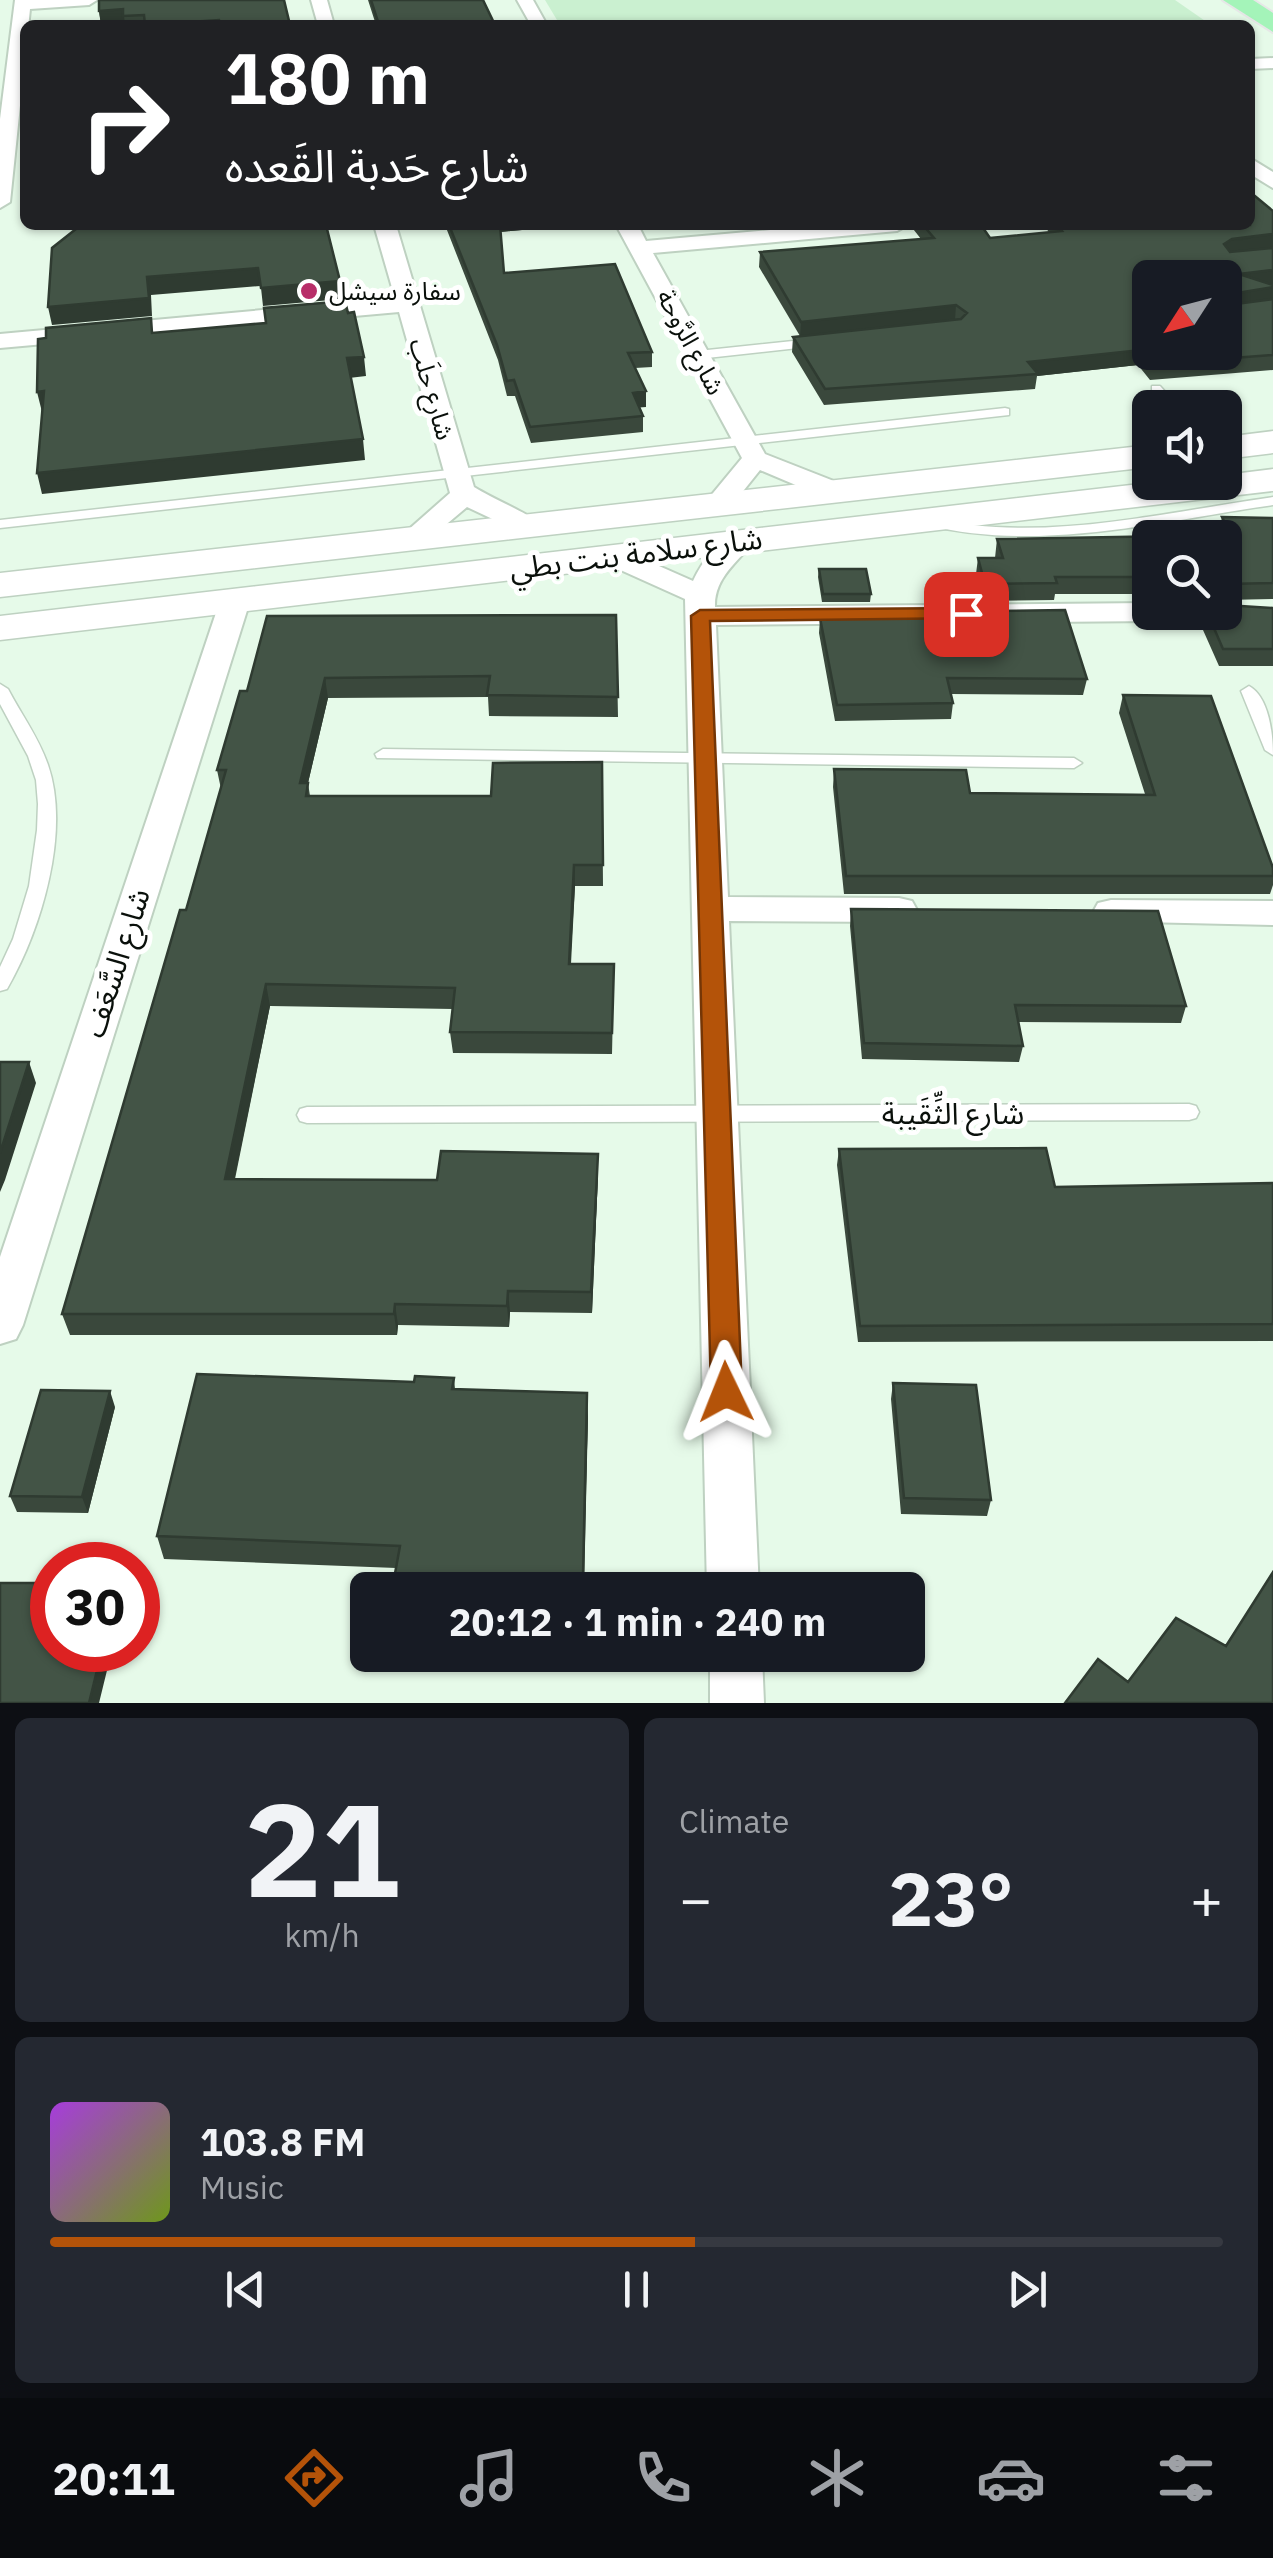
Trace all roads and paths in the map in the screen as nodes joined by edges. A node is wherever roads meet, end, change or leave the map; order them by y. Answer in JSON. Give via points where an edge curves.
{"nodes":[{"id":1,"x":89,"y":0,"type":"edge"},
{"id":2,"x":1236,"y":0,"type":"edge"},
{"id":3,"x":22,"y":2,"type":"edge"},
{"id":4,"x":1273,"y":24,"type":"edge"},
{"id":5,"x":14,"y":60,"type":"edge"},
{"id":6,"x":16,"y":129,"type":"edge"},
{"id":7,"x":0,"y":202,"type":"edge"},
{"id":8,"x":387,"y":230,"type":"edge"},
{"id":9,"x":630,"y":230,"type":"edge"},
{"id":10,"x":841,"y":230,"type":"edge"},
{"id":11,"x":640,"y":248,"type":"junction"},
{"id":12,"x":408,"y":304,"type":"junction"},
{"id":13,"x":0,"y":341,"type":"edge"},
{"id":14,"x":820,"y":342,"type":"edge"},
{"id":15,"x":698,"y":355,"type":"junction"},
{"id":16,"x":1005,"y":412,"type":"dead end"},
{"id":17,"x":1273,"y":442,"type":"edge"},
{"id":18,"x":1242,"y":446,"type":"edge"},
{"id":19,"x":750,"y":450,"type":"junction"},
{"id":20,"x":1132,"y":458,"type":"edge"},
{"id":21,"x":1273,"y":480,"type":"edge"},
{"id":22,"x":460,"y":484,"type":"junction"},
{"id":23,"x":834,"y":492,"type":"junction"},
{"id":24,"x":1273,"y":501,"type":"edge"},
{"id":25,"x":718,"y":504,"type":"junction"},
{"id":26,"x":926,"y":520,"type":"junction"},
{"id":27,"x":0,"y":524,"type":"edge"},
{"id":28,"x":528,"y":525,"type":"junction"},
{"id":29,"x":413,"y":538,"type":"junction"},
{"id":30,"x":739,"y":542,"type":"junction"},
{"id":31,"x":615,"y":557,"type":"junction"},
{"id":32,"x":11,"y":578,"type":"edge"},
{"id":33,"x":235,"y":601,"type":"junction"},
{"id":34,"x":700,"y":605,"type":"junction"},
{"id":35,"x":1132,"y":612,"type":"edge"},
{"id":36,"x":0,"y":628,"type":"edge"},
{"id":37,"x":0,"y":689,"type":"edge"},
{"id":38,"x":1249,"y":691,"type":"dead end"},
{"id":39,"x":1273,"y":750,"type":"edge"},
{"id":40,"x":383,"y":754,"type":"dead end"},
{"id":41,"x":705,"y":756,"type":"junction"},
{"id":42,"x":1074,"y":764,"type":"dead end"},
{"id":43,"x":710,"y":909,"type":"junction"},
{"id":44,"x":943,"y":910,"type":"edge"},
{"id":45,"x":1079,"y":912,"type":"edge"},
{"id":46,"x":1273,"y":913,"type":"edge"},
{"id":47,"x":0,"y":984,"type":"edge"},
{"id":48,"x":1189,"y":1112,"type":"dead end"},
{"id":49,"x":717,"y":1115,"type":"junction"},
{"id":50,"x":307,"y":1116,"type":"dead end"},
{"id":51,"x":0,"y":1325,"type":"edge"},
{"id":52,"x":733,"y":1572,"type":"edge"},
{"id":53,"x":737,"y":1672,"type":"edge"},
{"id":54,"x":738,"y":1703,"type":"edge"}],
"edges":[{"from":1,"to":3,"type":"street"},
{"from":2,"to":4,"type":"main road"},
{"from":3,"to":5,"type":"street"},
{"from":5,"to":6,"type":"street"},
{"from":6,"to":7,"type":"street"},
{"from":8,"to":12,"type":"street","name":"شارع حلَب"},
{"from":9,"to":11,"type":"street","name":"شارع الرَّوحة"},
{"from":10,"to":11,"type":"street"},
{"from":11,"to":15,"type":"street","name":"شارع الرَّوحة"},
{"from":12,"to":13,"type":"street"},
{"from":12,"to":22,"type":"street","name":"شارع حلَب"},
{"from":14,"to":15,"type":"lane"},
{"from":15,"to":19,"type":"street","name":"شارع الرَّوحة"},
{"from":16,"to":19,"type":"lane"},
{"from":17,"to":18,"type":"main road"},
{"from":19,"to":22,"type":"lane"},
{"from":19,"to":23,"type":"street"},
{"from":19,"to":25,"type":"street"},
{"from":20,"to":23,"type":"main road","name":"شارع سلامة بنت بطي"},
{"from":21,"to":26,"type":"main road","name":"شارع سلامة بنت بطي"},
{"from":22,"to":27,"type":"lane"},
{"from":22,"to":28,"type":"street"},
{"from":22,"to":29,"type":"street"},
{"from":23,"to":25,"type":"main road","name":"شارع سلامة بنت بطي"},
{"from":24,"to":26,"type":"lane","via":[[1004,534]]},
{"from":25,"to":28,"type":"main road","name":"شارع سلامة بنت بطي"},
{"from":26,"to":30,"type":"main road","name":"شارع سلامة بنت بطي"},
{"from":28,"to":29,"type":"main road","name":"شارع سلامة بنت بطي"},
{"from":29,"to":32,"type":"main road","name":"شارع سلامة بنت بطي"},
{"from":30,"to":31,"type":"main road","name":"شارع سلامة بنت بطي"},
{"from":30,"to":34,"type":"street","via":[[714,567]]},
{"from":31,"to":33,"type":"main road","name":"شارع سلامة بنت بطي"},
{"from":31,"to":34,"type":"street"},
{"from":33,"to":36,"type":"main road","name":"شارع سلامة بنت بطي"},
{"from":33,"to":51,"type":"street","name":"شارع السَّعَف"},
{"from":34,"to":35,"type":"street"},
{"from":34,"to":41,"type":"street"},
{"from":37,"to":47,"type":"lane","via":[[44,779],[46,846],[16,958]]},
{"from":38,"to":39,"type":"lane"},
{"from":40,"to":41,"type":"lane"},
{"from":41,"to":42,"type":"lane"},
{"from":41,"to":43,"type":"street"},
{"from":43,"to":44,"type":"street"},
{"from":43,"to":49,"type":"street"},
{"from":45,"to":46,"type":"street"},
{"from":48,"to":49,"type":"lane","name":"شارع الثِّقَيبة"},
{"from":49,"to":50,"type":"lane","name":"شارع الثِّقَيبة"},
{"from":49,"to":52,"type":"street"},
{"from":53,"to":54,"type":"street"}]}
